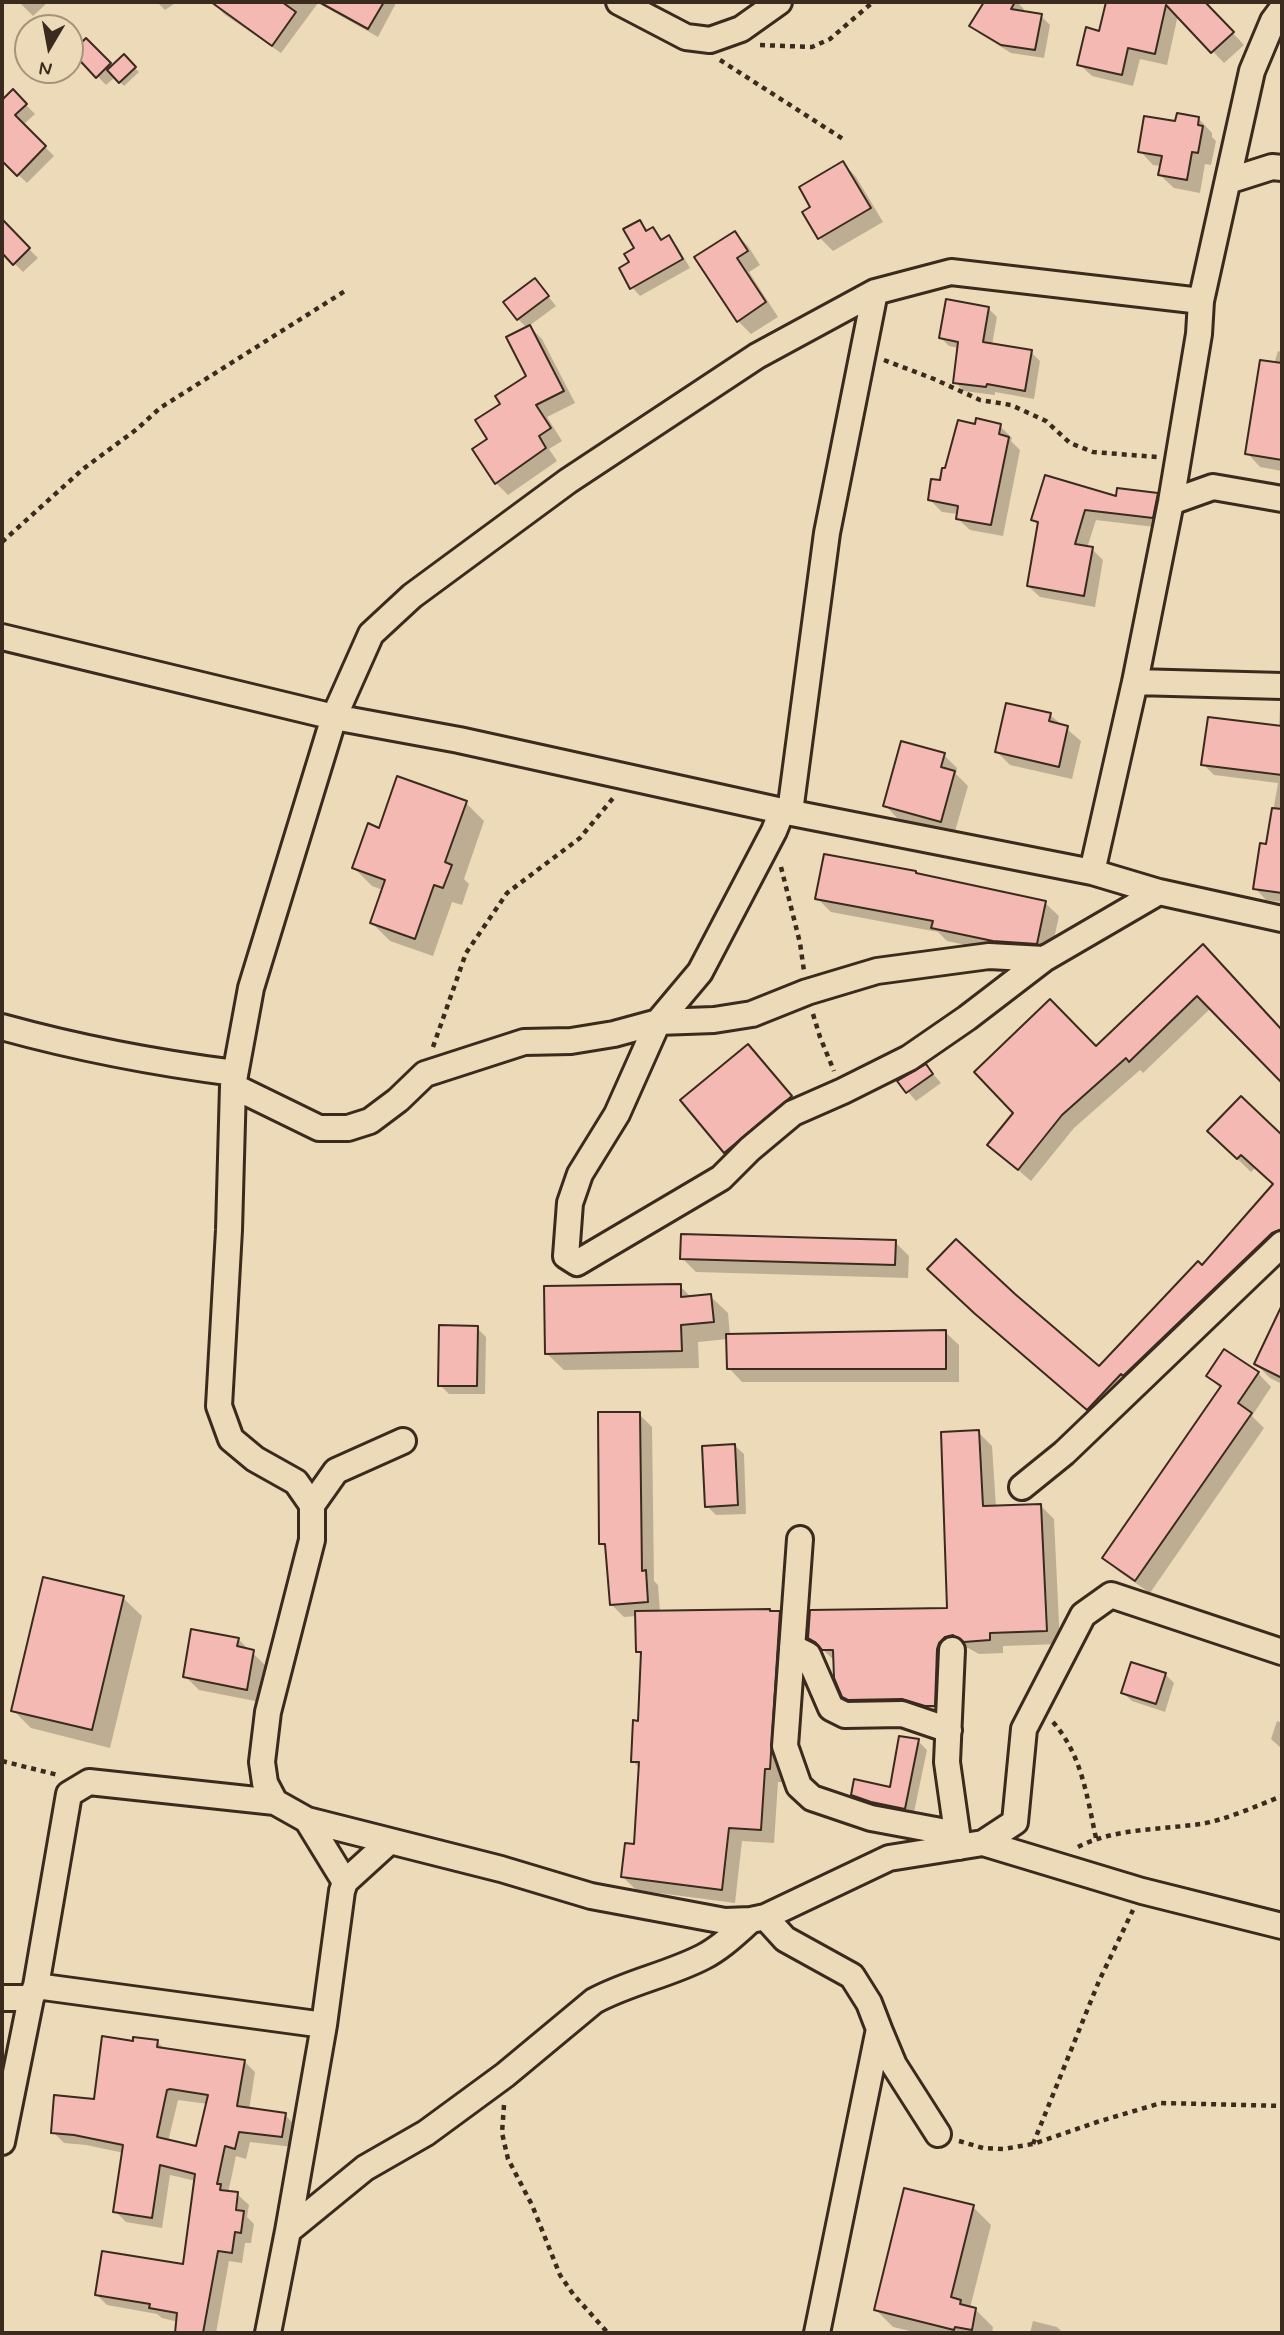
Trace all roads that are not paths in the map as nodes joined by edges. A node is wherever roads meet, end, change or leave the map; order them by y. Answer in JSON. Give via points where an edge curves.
{"nodes":[{"id":1,"x":619,"y":2,"type":"edge"},
{"id":2,"x":779,"y":2,"type":"edge"},
{"id":3,"x":1282,"y":9,"type":"edge"},
{"id":4,"x":1282,"y":168,"type":"edge"},
{"id":5,"x":1228,"y":181,"type":"junction"},
{"id":6,"x":875,"y":292,"type":"junction"},
{"id":7,"x":1201,"y":301,"type":"junction"},
{"id":8,"x":1180,"y":456,"type":"junction"},
{"id":9,"x":1213,"y":487,"type":"junction"},
{"id":10,"x":1282,"y":499,"type":"edge"},
{"id":11,"x":1171,"y":502,"type":"junction"},
{"id":12,"x":2,"y":637,"type":"edge"},
{"id":13,"x":1135,"y":682,"type":"junction"},
{"id":14,"x":1282,"y":686,"type":"edge"},
{"id":15,"x":334,"y":717,"type":"junction"},
{"id":16,"x":782,"y":818,"type":"junction"},
{"id":17,"x":1092,"y":872,"type":"junction"},
{"id":18,"x":1160,"y":892,"type":"junction"},
{"id":19,"x":1282,"y":919,"type":"edge"},
{"id":20,"x":1044,"y":959,"type":"junction"},
{"id":21,"x":658,"y":1022,"type":"junction"},
{"id":22,"x":2,"y":1027,"type":"edge"},
{"id":23,"x":234,"y":1079,"type":"junction"},
{"id":24,"x":1282,"y":1244,"type":"edge"},
{"id":25,"x":404,"y":1441,"type":"dead end"},
{"id":26,"x":1022,"y":1487,"type":"dead end"},
{"id":27,"x":312,"y":1505,"type":"junction"},
{"id":28,"x":800,"y":1539,"type":"dead end"},
{"id":29,"x":792,"y":1647,"type":"junction"},
{"id":30,"x":952,"y":1650,"type":"dead end"},
{"id":31,"x":1282,"y":1651,"type":"edge"},
{"id":32,"x":949,"y":1730,"type":"junction"},
{"id":33,"x":275,"y":1802,"type":"junction"},
{"id":34,"x":307,"y":1819,"type":"junction"},
{"id":35,"x":390,"y":1841,"type":"junction"},
{"id":36,"x":967,"y":1842,"type":"junction"},
{"id":37,"x":345,"y":1882,"type":"junction"},
{"id":38,"x":758,"y":1918,"type":"junction"},
{"id":39,"x":1282,"y":1926,"type":"edge"},
{"id":40,"x":34,"y":1992,"type":"junction"},
{"id":41,"x":2,"y":1998,"type":"edge"},
{"id":42,"x":324,"y":2025,"type":"junction"},
{"id":43,"x":879,"y":2029,"type":"junction"},
{"id":44,"x":938,"y":2134,"type":"road end"},
{"id":45,"x":2,"y":2142,"type":"edge"},
{"id":46,"x":288,"y":2231,"type":"junction"},
{"id":47,"x":268,"y":2333,"type":"edge"},
{"id":48,"x":817,"y":2333,"type":"edge"}],
"edges":[{"from":1,"to":2,"type":"street","via":[[686,37],[710,40],[741,29]]},
{"from":3,"to":5,"type":"street","via":[[1252,71]]},
{"from":4,"to":5,"type":"street"},
{"from":5,"to":7,"type":"street"},
{"from":6,"to":7,"type":"street","via":[[951,272]]},
{"from":6,"to":15,"type":"street","via":[[757,356],[568,481],[412,596],[371,635]]},
{"from":6,"to":16,"type":"street","via":[[827,533]]},
{"from":7,"to":8,"type":"street"},
{"from":8,"to":9,"type":"street"},
{"from":8,"to":11,"type":"street"},
{"from":9,"to":10,"type":"street"},
{"from":9,"to":11,"type":"street"},
{"from":11,"to":13,"type":"street"},
{"from":12,"to":15,"type":"street"},
{"from":13,"to":14,"type":"street"},
{"from":13,"to":17,"type":"street"},
{"from":15,"to":16,"type":"street","via":[[628,778]]},
{"from":15,"to":23,"type":"street","via":[[251,988]]},
{"from":16,"to":17,"type":"street"},
{"from":16,"to":21,"type":"street","via":[[700,972]]},
{"from":17,"to":18,"type":"street"},
{"from":18,"to":19,"type":"street"},
{"from":18,"to":20,"type":"street"},
{"from":20,"to":21,"type":"street","via":[[989,956],[890,969],[807,992],[752,1014]]},
{"from":20,"to":21,"type":"street","via":[[909,1058],[793,1113],[721,1178],[577,1263],[566,1256],[570,1203],[580,1174],[617,1114]]},
{"from":21,"to":23,"type":"street","via":[[571,1041],[524,1042],[460,1062],[425,1074],[370,1121],[348,1128],[319,1128]]},
{"from":22,"to":23,"type":"street"},
{"from":23,"to":27,"type":"street","via":[[219,1406],[231,1439],[255,1460],[296,1482]]},
{"from":24,"to":26,"type":"street","via":[[1064,1453]]},
{"from":25,"to":27,"type":"street","via":[[336,1471]]},
{"from":27,"to":33,"type":"street","via":[[312,1540],[268,1712],[262,1762],[265,1783]]},
{"from":28,"to":29,"type":"street"},
{"from":29,"to":32,"type":"street","via":[[807,1655],[831,1708],[845,1715],[902,1714]]},
{"from":29,"to":36,"type":"street","via":[[785,1746],[799,1786],[813,1798],[871,1818]]},
{"from":30,"to":32,"type":"street"},
{"from":31,"to":36,"type":"street","via":[[1111,1595],[1083,1615],[1024,1729],[1016,1822]]},
{"from":32,"to":36,"type":"street","via":[[947,1762]]},
{"from":33,"to":34,"type":"street"},
{"from":33,"to":40,"type":"street","via":[[89,1782],[69,1794]]},
{"from":34,"to":35,"type":"street"},
{"from":34,"to":37,"type":"street"},
{"from":35,"to":37,"type":"street"},
{"from":35,"to":38,"type":"street","via":[[591,1896],[725,1921]]},
{"from":36,"to":38,"type":"street","via":[[889,1858]]},
{"from":36,"to":39,"type":"street"},
{"from":37,"to":42,"type":"street"},
{"from":38,"to":43,"type":"street","via":[[785,1939],[852,1976]]},
{"from":38,"to":46,"type":"street","via":[[702,1958],[594,2001],[505,2075],[426,2133],[365,2168]]},
{"from":40,"to":41,"type":"street"},
{"from":40,"to":42,"type":"street"},
{"from":40,"to":45,"type":"street"},
{"from":42,"to":46,"type":"street"},
{"from":43,"to":44,"type":"street","via":[[894,2065]]},
{"from":43,"to":48,"type":"street"},
{"from":46,"to":47,"type":"street"}]}
